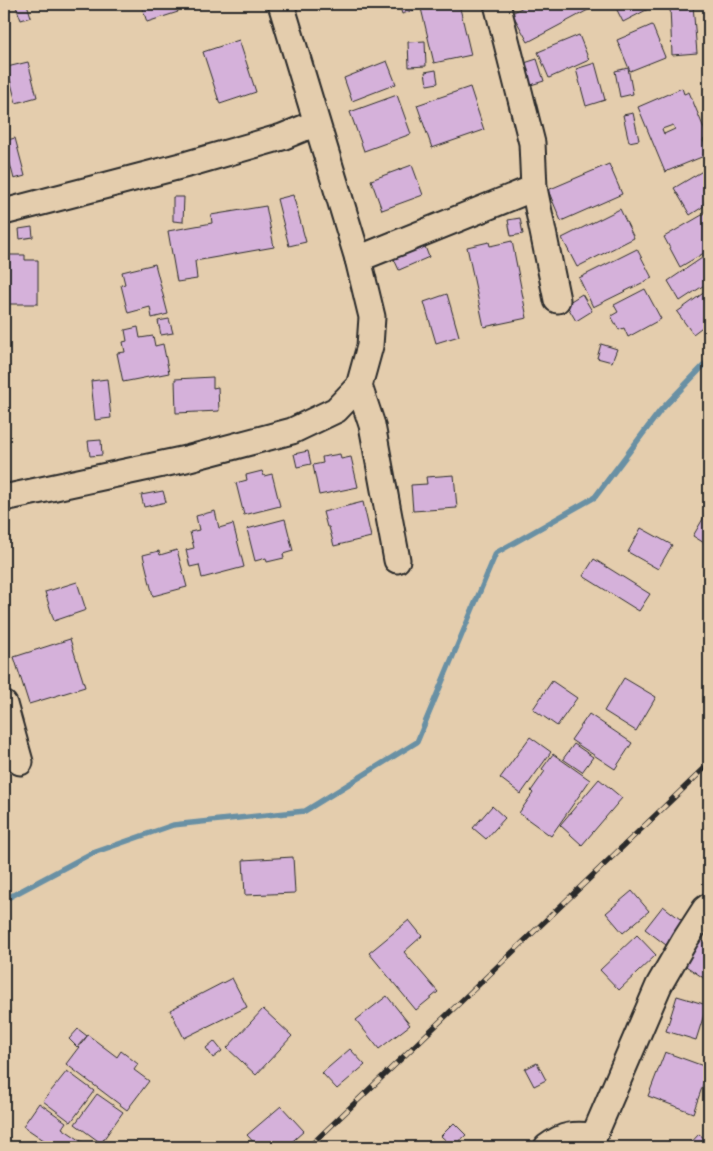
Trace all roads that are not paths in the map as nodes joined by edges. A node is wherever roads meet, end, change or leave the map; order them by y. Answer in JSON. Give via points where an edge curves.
{"nodes":[{"id":1,"x":281,"y":4,"type":"edge"},
{"id":2,"x":496,"y":4,"type":"edge"},
{"id":3,"x":316,"y":122,"type":"junction"},
{"id":4,"x":534,"y":188,"type":"junction"},
{"id":5,"x":4,"y":212,"type":"edge"},
{"id":6,"x":358,"y":259,"type":"junction"},
{"id":7,"x":557,"y":300,"type":"dead end"},
{"id":8,"x":359,"y":386,"type":"junction"},
{"id":9,"x":4,"y":498,"type":"edge"},
{"id":10,"x":397,"y":560,"type":"dead end"},
{"id":11,"x":4,"y":704,"type":"edge"},
{"id":12,"x":20,"y":762,"type":"dead end"},
{"id":13,"x":709,"y":906,"type":"edge"},
{"id":14,"x":600,"y":1142,"type":"edge"},
{"id":15,"x":547,"y":1147,"type":"edge"}],
"edges":[{"from":1,"to":3,"type":"street"},
{"from":2,"to":4,"type":"street","via":[[532,143]]},
{"from":3,"to":5,"type":"street","via":[[282,137]]},
{"from":3,"to":6,"type":"street"},
{"from":4,"to":6,"type":"street"},
{"from":4,"to":7,"type":"street"},
{"from":6,"to":8,"type":"street","via":[[372,317],[370,346]]},
{"from":8,"to":9,"type":"street","via":[[336,410],[292,431],[186,459]]},
{"from":8,"to":10,"type":"street","via":[[372,425]]},
{"from":11,"to":12,"type":"street"},
{"from":13,"to":14,"type":"street","via":[[658,985]]},
{"from":14,"to":15,"type":"street","via":[[574,1134]]}]}
